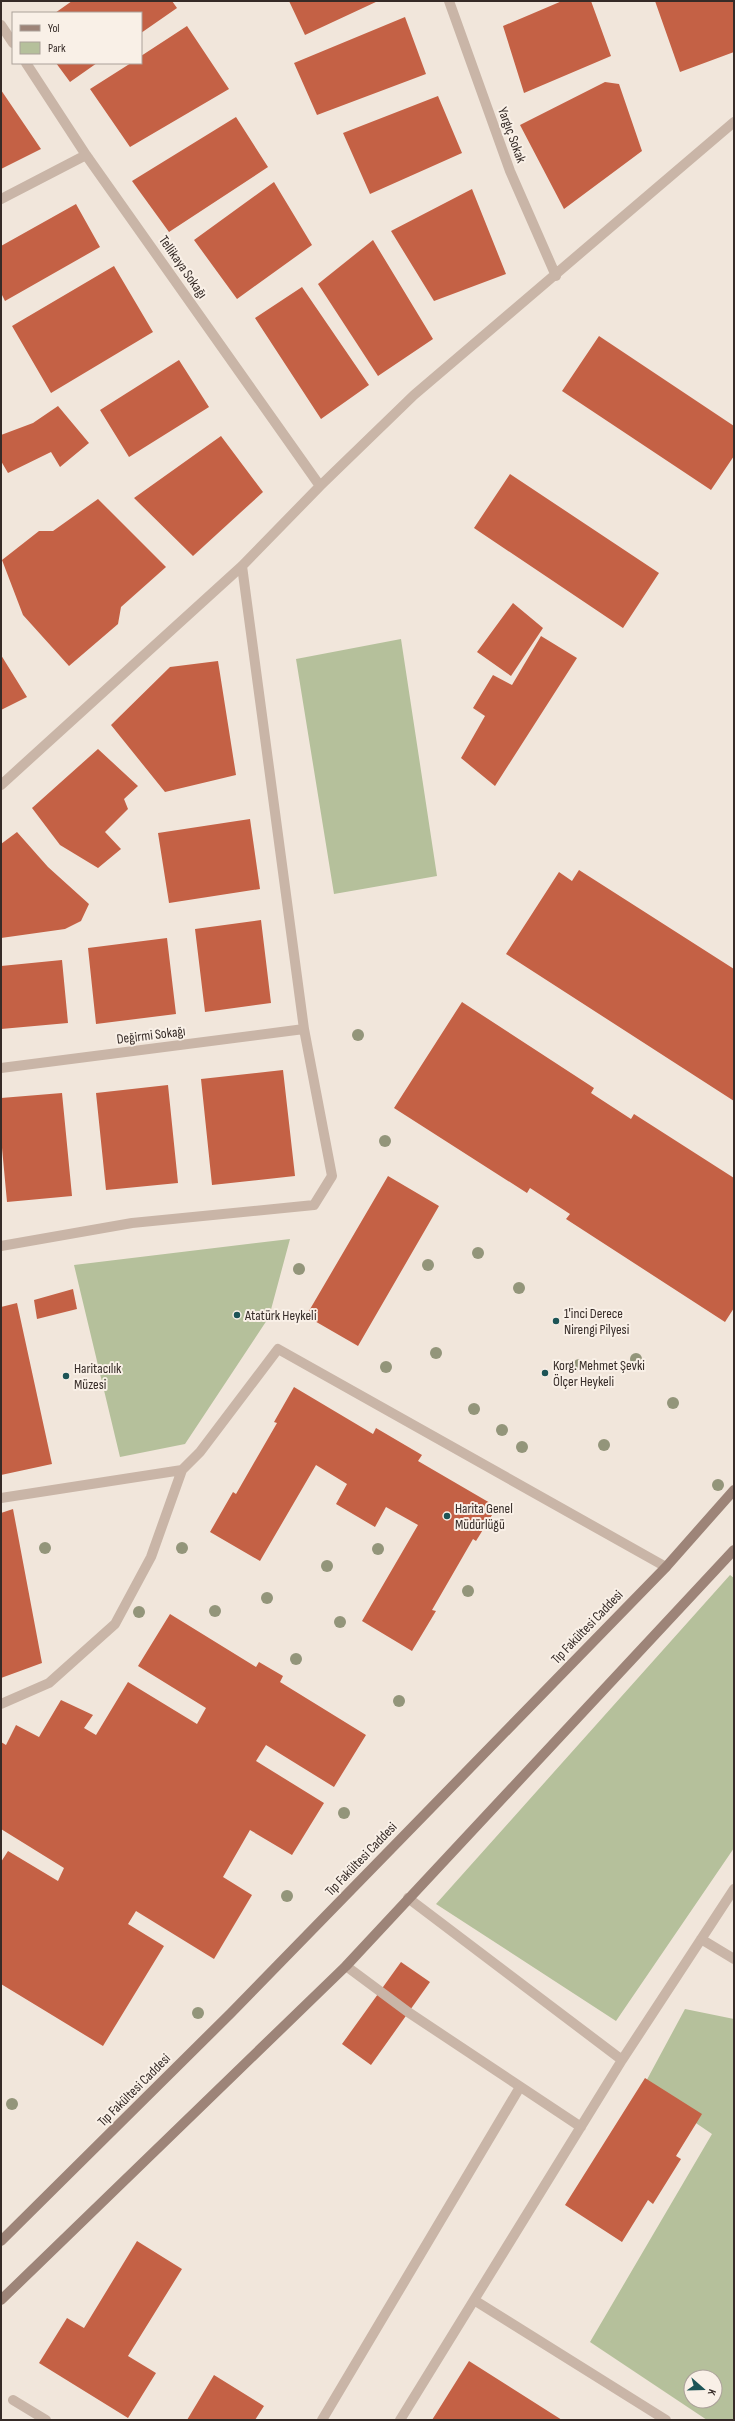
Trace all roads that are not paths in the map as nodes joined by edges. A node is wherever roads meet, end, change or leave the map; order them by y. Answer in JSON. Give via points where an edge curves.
{"nodes":[{"id":1,"x":450,"y":1,"type":"edge"},
{"id":2,"x":1,"y":25,"type":"edge"},
{"id":3,"x":12,"y":42,"type":"edge"},
{"id":4,"x":27,"y":64,"type":"edge"},
{"id":5,"x":734,"y":122,"type":"edge"},
{"id":6,"x":86,"y":155,"type":"junction"},
{"id":7,"x":1,"y":199,"type":"edge"},
{"id":8,"x":556,"y":276,"type":"junction"},
{"id":9,"x":320,"y":486,"type":"junction"},
{"id":10,"x":242,"y":566,"type":"junction"},
{"id":11,"x":1,"y":786,"type":"edge"},
{"id":12,"x":304,"y":1029,"type":"junction"},
{"id":13,"x":1,"y":1068,"type":"edge"},
{"id":14,"x":1,"y":1246,"type":"edge"},
{"id":15,"x":182,"y":1470,"type":"junction"},
{"id":16,"x":734,"y":1490,"type":"edge"},
{"id":17,"x":1,"y":1498,"type":"edge"},
{"id":18,"x":734,"y":1550,"type":"edge"},
{"id":19,"x":666,"y":1567,"type":"junction"},
{"id":20,"x":1,"y":1704,"type":"edge"},
{"id":21,"x":734,"y":1888,"type":"edge"},
{"id":22,"x":408,"y":1898,"type":"junction"},
{"id":23,"x":701,"y":1939,"type":"junction"},
{"id":24,"x":734,"y":1959,"type":"edge"},
{"id":25,"x":346,"y":1966,"type":"junction"},
{"id":26,"x":622,"y":2060,"type":"junction"},
{"id":27,"x":520,"y":2087,"type":"junction"},
{"id":28,"x":581,"y":2127,"type":"junction"},
{"id":29,"x":1,"y":2241,"type":"edge"},
{"id":30,"x":1,"y":2300,"type":"edge"},
{"id":31,"x":474,"y":2300,"type":"junction"},
{"id":32,"x":14,"y":2400,"type":"dead end"},
{"id":33,"x":46,"y":2420,"type":"edge"},
{"id":34,"x":322,"y":2420,"type":"edge"},
{"id":35,"x":400,"y":2420,"type":"edge"},
{"id":36,"x":666,"y":2420,"type":"edge"}],
"edges":[{"from":1,"to":8,"type":"street","name":"Yargıç Sokak","via":[[510,171]]},
{"from":2,"to":3,"type":"street"},
{"from":4,"to":6,"type":"street"},
{"from":5,"to":8,"type":"street"},
{"from":6,"to":7,"type":"street"},
{"from":6,"to":9,"type":"street","via":[[228,366]]},
{"from":8,"to":9,"type":"street","via":[[414,395]]},
{"from":9,"to":10,"type":"street"},
{"from":10,"to":11,"type":"street"},
{"from":10,"to":12,"type":"street"},
{"from":12,"to":13,"type":"street","name":"Değirmi Sokağı"},
{"from":12,"to":14,"type":"street","via":[[332,1176],[314,1205],[132,1223]]},
{"from":15,"to":17,"type":"street"},
{"from":15,"to":19,"type":"street","via":[[200,1452],[278,1349]]},
{"from":15,"to":20,"type":"street","via":[[151,1557],[115,1624],[49,1683]]},
{"from":16,"to":19,"type":"main road","name":"Tıp Fakültesi Caddesi"},
{"from":18,"to":22,"type":"main road"},
{"from":19,"to":29,"type":"main road","name":"Tıp Fakültesi Caddesi","via":[[231,2014]]},
{"from":21,"to":23,"type":"street"},
{"from":22,"to":25,"type":"main road"},
{"from":22,"to":26,"type":"street"},
{"from":23,"to":24,"type":"street"},
{"from":23,"to":26,"type":"street"},
{"from":25,"to":27,"type":"street","via":[[408,2012]]},
{"from":25,"to":30,"type":"main road"},
{"from":26,"to":28,"type":"street"},
{"from":27,"to":28,"type":"street"},
{"from":27,"to":34,"type":"street"},
{"from":28,"to":31,"type":"street"},
{"from":31,"to":35,"type":"street"},
{"from":31,"to":36,"type":"street"},
{"from":32,"to":33,"type":"street"}]}
